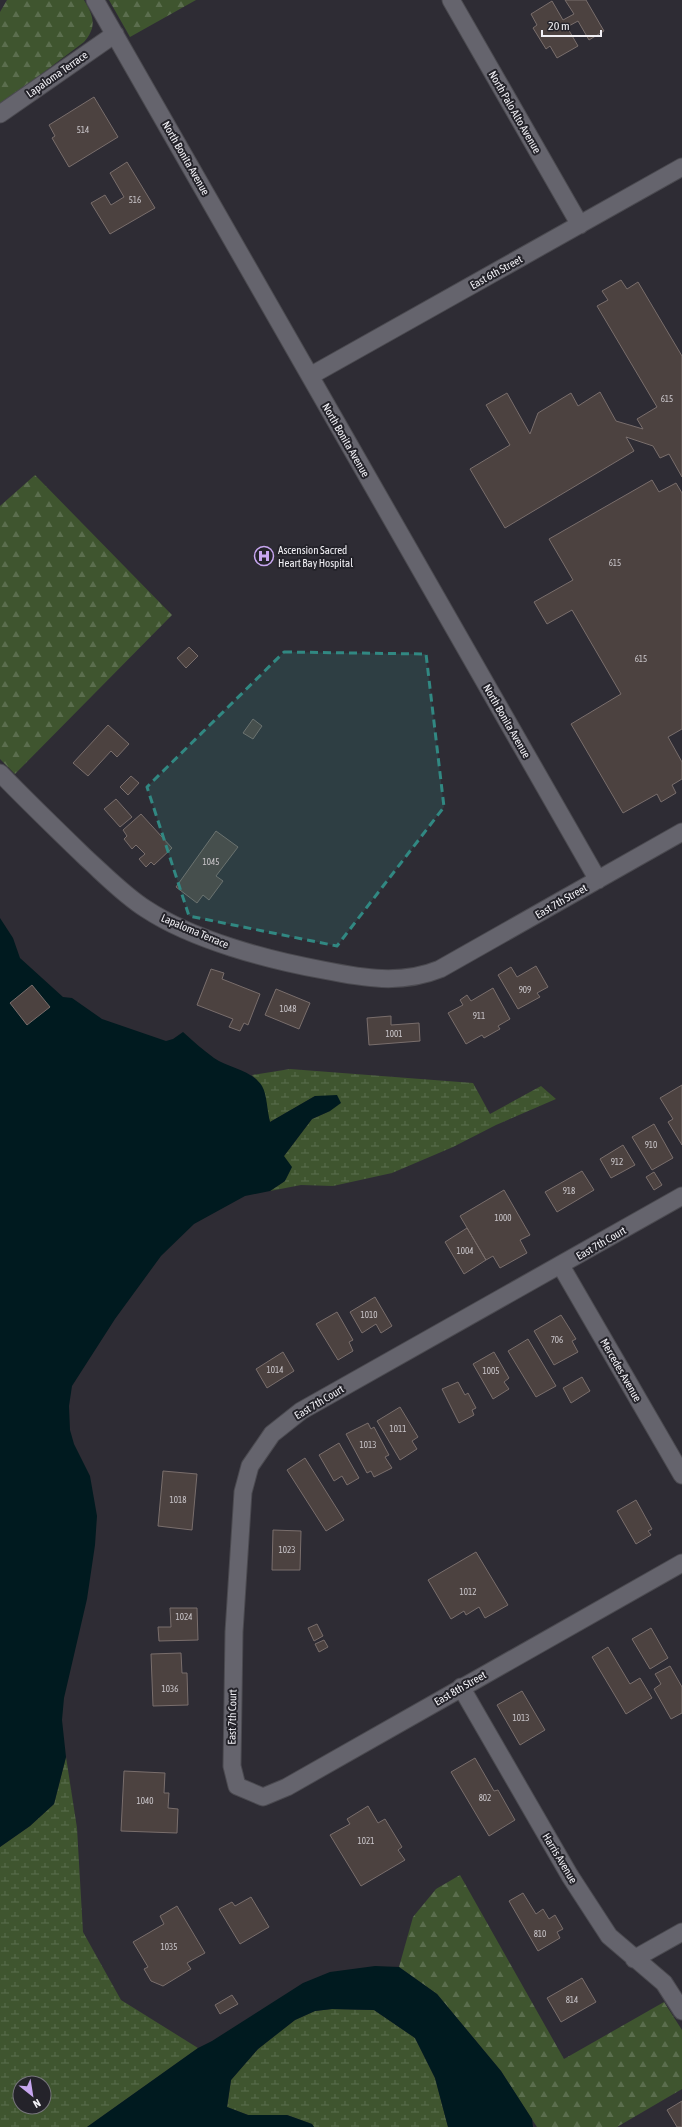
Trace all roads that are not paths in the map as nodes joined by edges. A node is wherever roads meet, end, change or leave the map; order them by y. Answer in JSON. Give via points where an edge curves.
{"nodes":[{"id":1,"x":95,"y":0,"type":"edge"},
{"id":2,"x":451,"y":0,"type":"edge"},
{"id":3,"x":115,"y":34,"type":"junction"},
{"id":4,"x":0,"y":114,"type":"edge"},
{"id":5,"x":682,"y":167,"type":"edge"},
{"id":6,"x":580,"y":225,"type":"junction"},
{"id":7,"x":310,"y":376,"type":"junction"},
{"id":8,"x":0,"y":773,"type":"edge"},
{"id":9,"x":682,"y":832,"type":"edge"},
{"id":10,"x":598,"y":880,"type":"junction"},
{"id":11,"x":440,"y":969,"type":"joint"},
{"id":12,"x":682,"y":1196,"type":"edge"},
{"id":13,"x":561,"y":1266,"type":"junction"},
{"id":14,"x":682,"y":1475,"type":"edge"},
{"id":15,"x":682,"y":1563,"type":"edge"},
{"id":16,"x":461,"y":1687,"type":"junction"},
{"id":17,"x":237,"y":1786,"type":"joint"},
{"id":18,"x":682,"y":1932,"type":"edge"},
{"id":19,"x":634,"y":1959,"type":"junction"},
{"id":20,"x":682,"y":2011,"type":"edge"}],
"edges":[{"from":1,"to":3,"type":"street","name":"North Bonita Avenue"},
{"from":2,"to":6,"type":"street","name":"North Palo Alto Avenue"},
{"from":3,"to":4,"type":"street","name":"Lapaloma Terrace"},
{"from":3,"to":7,"type":"street","name":"North Bonita Avenue"},
{"from":5,"to":6,"type":"street","name":"East 6th Street"},
{"from":6,"to":7,"type":"street","name":"East 6th Street"},
{"from":7,"to":10,"type":"street","name":"North Bonita Avenue"},
{"from":8,"to":11,"type":"street","name":"Lapaloma Terrace","via":[[117,886],[148,910],[172,923],[253,954],[354,976],[396,979],[419,976]]},
{"from":9,"to":10,"type":"street","name":"East 7th Street"},
{"from":10,"to":11,"type":"street","name":"East 7th Street"},
{"from":12,"to":13,"type":"street","name":"East 7th Court"},
{"from":13,"to":14,"type":"street","name":"Mercedes Avenue"},
{"from":13,"to":17,"type":"street","name":"East 7th Court","via":[[301,1411],[272,1434],[250,1466],[243,1492],[234,1632],[232,1766]]},
{"from":15,"to":16,"type":"street","name":"East 8th Street"},
{"from":16,"to":17,"type":"street","name":"East 8th Street","via":[[287,1787],[263,1797]]},
{"from":16,"to":19,"type":"street","name":"Harris Avenue","via":[[570,1876],[609,1936]]},
{"from":18,"to":19,"type":"street"},
{"from":19,"to":20,"type":"street","name":"Harris Avenue","via":[[664,1983]]}]}
